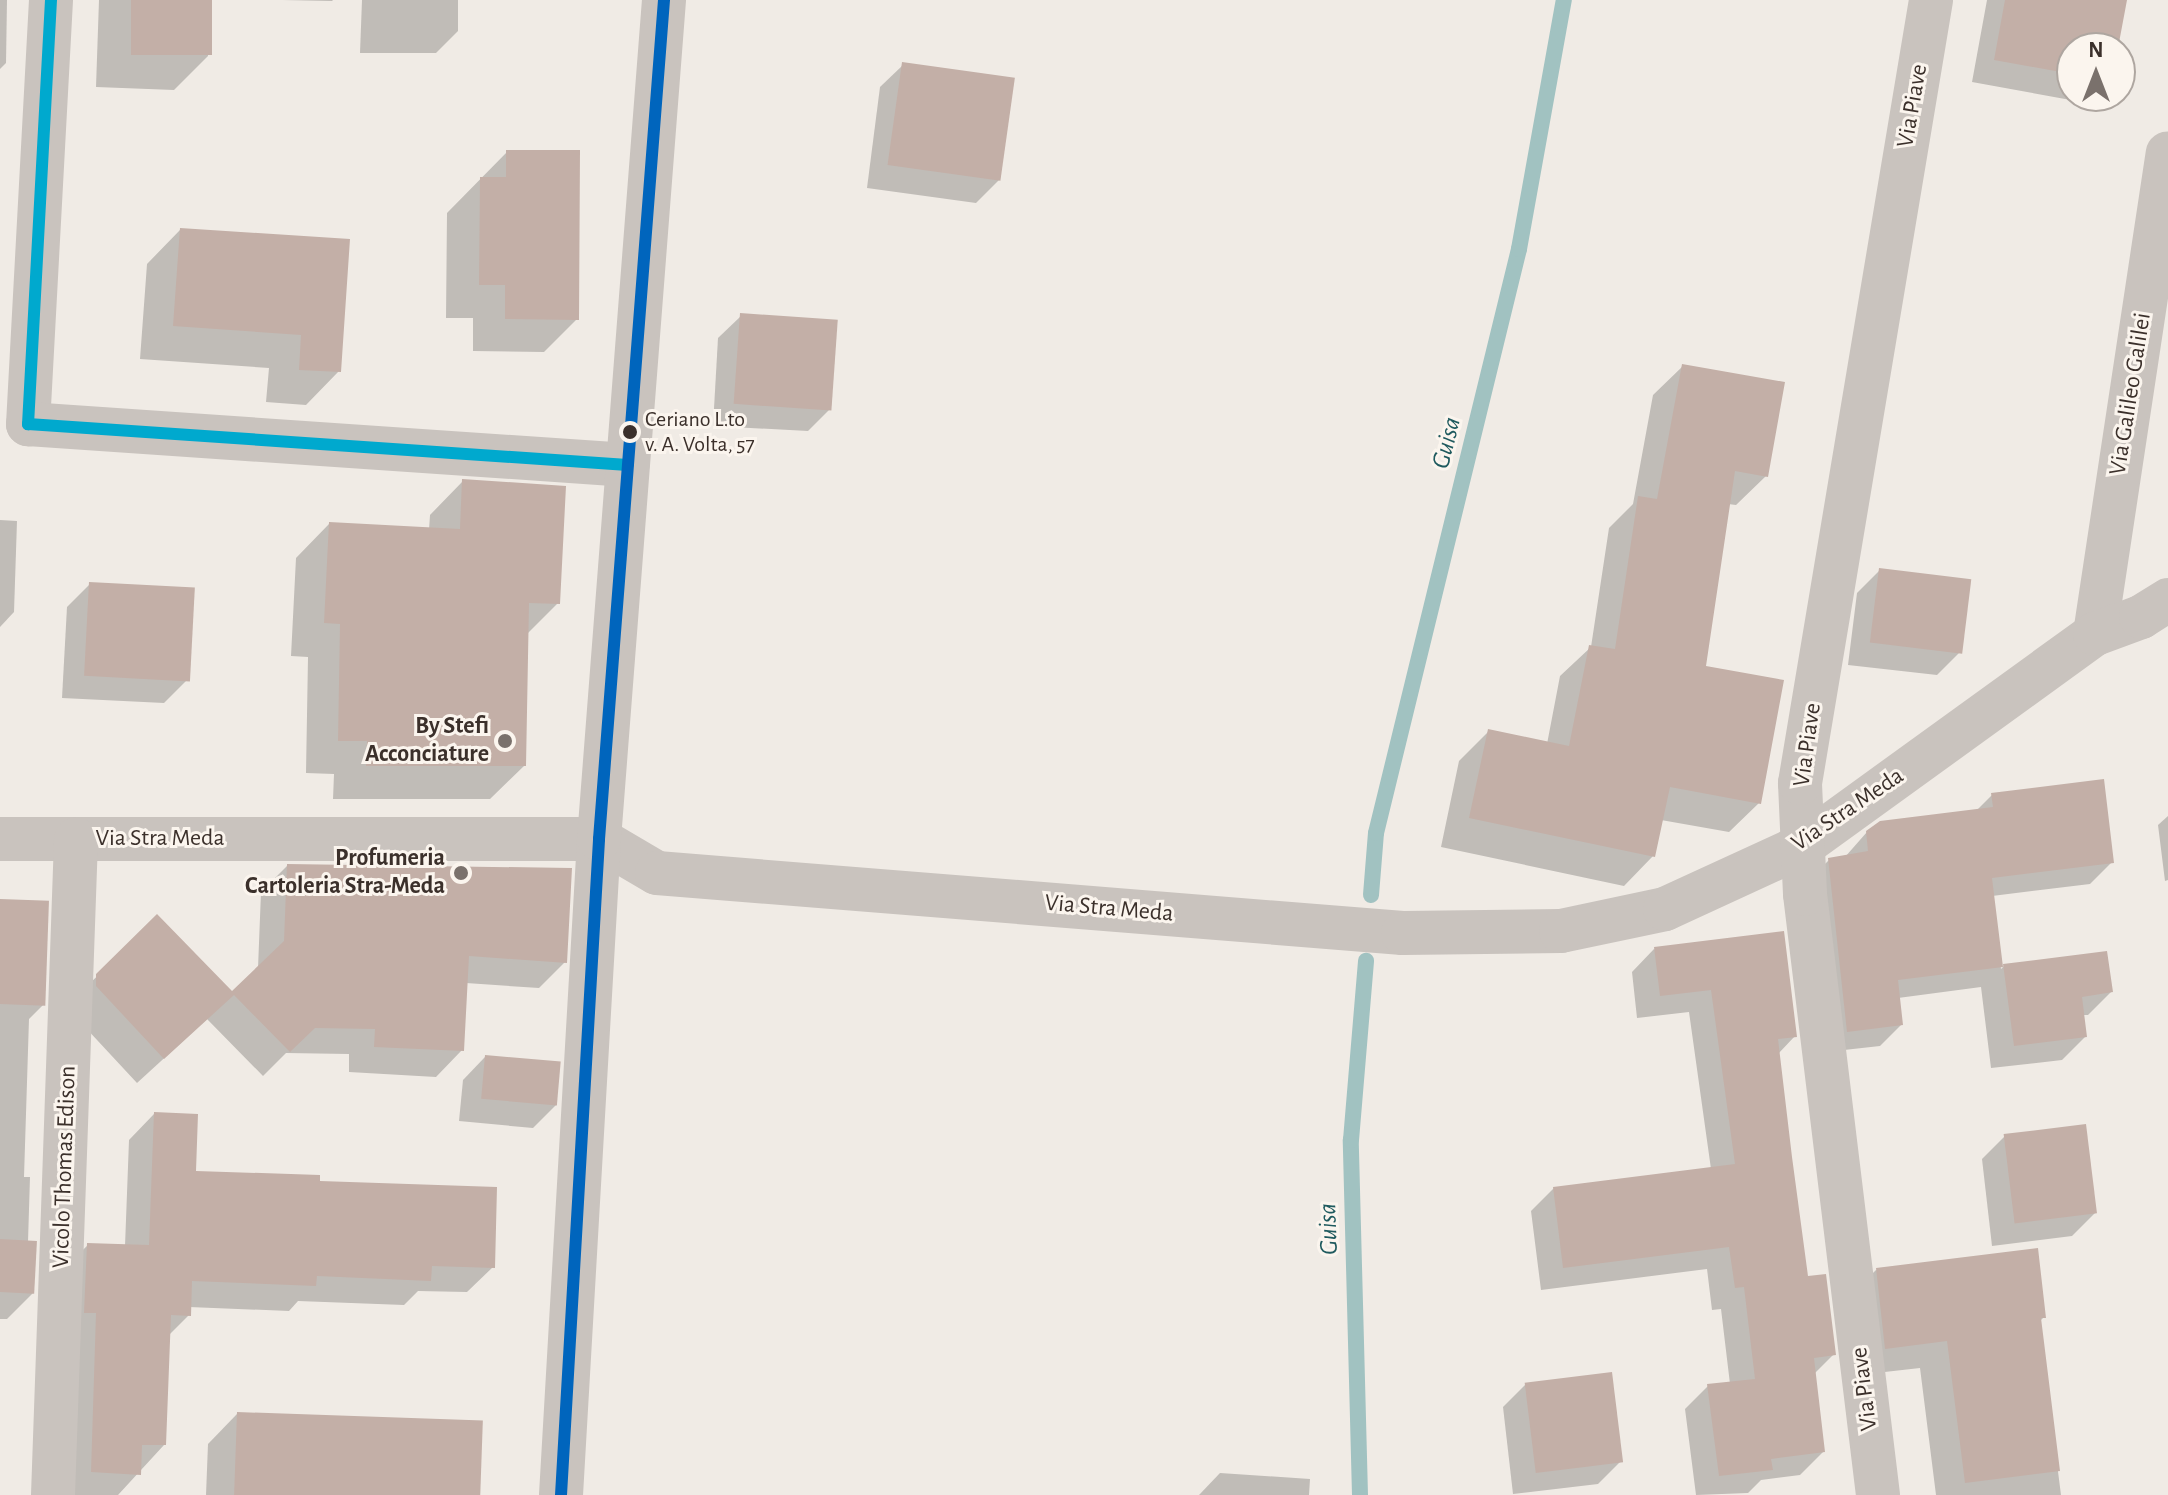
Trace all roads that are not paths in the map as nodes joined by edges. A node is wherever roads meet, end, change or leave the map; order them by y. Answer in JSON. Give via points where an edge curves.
{"nodes":[{"id":1,"x":51,"y":0,"type":"edge"},
{"id":2,"x":664,"y":0,"type":"edge"},
{"id":3,"x":1931,"y":0,"type":"edge"},
{"id":4,"x":2168,"y":154,"type":"edge"},
{"id":5,"x":628,"y":465,"type":"junction"},
{"id":6,"x":2159,"y":617,"type":"edge"},
{"id":7,"x":2095,"y":634,"type":"junction"},
{"id":8,"x":0,"y":839,"type":"edge"},
{"id":9,"x":76,"y":839,"type":"junction"},
{"id":10,"x":599,"y":839,"type":"junction"},
{"id":11,"x":1802,"y":846,"type":"junction"},
{"id":12,"x":53,"y":1495,"type":"edge"},
{"id":13,"x":561,"y":1495,"type":"edge"},
{"id":14,"x":1878,"y":1495,"type":"edge"}],
"edges":[{"from":1,"to":5,"type":"street","via":[[28,424]]},
{"from":2,"to":5,"type":"street"},
{"from":3,"to":11,"type":"street","name":"Via Piave","via":[[1800,783]]},
{"from":4,"to":7,"type":"street","name":"Via Galileo Galilei"},
{"from":5,"to":10,"type":"street"},
{"from":6,"to":7,"type":"street","name":"Via Stra Meda"},
{"from":7,"to":11,"type":"street","name":"Via Stra Meda"},
{"from":8,"to":9,"type":"street","name":"Via Stra Meda"},
{"from":9,"to":10,"type":"street","name":"Via Stra Meda"},
{"from":9,"to":12,"type":"street","name":"Vicolo Thomas Edison"},
{"from":10,"to":11,"type":"street","name":"Via Stra Meda","via":[[657,873],[1403,933],[1561,931],[1665,909]]},
{"from":10,"to":13,"type":"street"},
{"from":11,"to":14,"type":"street","name":"Via Piave"}]}
